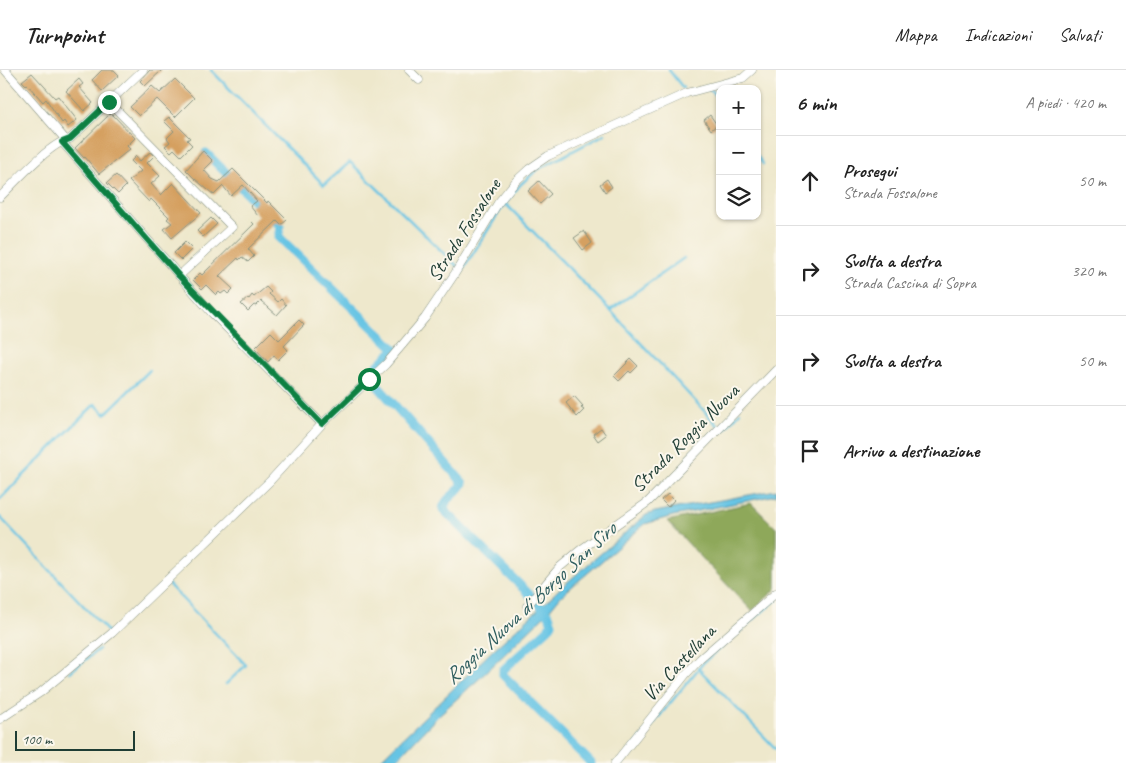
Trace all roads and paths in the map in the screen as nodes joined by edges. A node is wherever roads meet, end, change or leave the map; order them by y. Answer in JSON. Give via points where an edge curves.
{"nodes":[{"id":1,"x":5,"y":70,"type":"edge"},
{"id":2,"x":143,"y":70,"type":"edge"},
{"id":3,"x":409,"y":70,"type":"edge"},
{"id":4,"x":752,"y":70,"type":"edge"},
{"id":5,"x":420,"y":80,"type":"dead end"},
{"id":6,"x":109,"y":102,"type":"junction"},
{"id":7,"x":64,"y":141,"type":"junction"},
{"id":8,"x":0,"y":197,"type":"edge"},
{"id":9,"x":179,"y":276,"type":"junction"},
{"id":10,"x":776,"y":370,"type":"edge"},
{"id":11,"x":322,"y":424,"type":"junction"},
{"id":12,"x":776,"y":593,"type":"edge"},
{"id":13,"x":532,"y":601,"type":"dead end"},
{"id":14,"x":0,"y":719,"type":"edge"},
{"id":15,"x":615,"y":763,"type":"edge"}],
"edges":[{"from":1,"to":7,"type":"street"},
{"from":2,"to":6,"type":"street"},
{"from":3,"to":5,"type":"street"},
{"from":4,"to":11,"type":"street","name":"Strada Fossalone","via":[[743,78],[688,93],[638,115],[548,156],[529,169],[498,203],[425,318],[386,364]]},
{"from":6,"to":7,"type":"street"},
{"from":6,"to":9,"type":"street","via":[[232,227]]},
{"from":7,"to":8,"type":"street","via":[[42,156]]},
{"from":7,"to":9,"type":"street"},
{"from":9,"to":11,"type":"street"},
{"from":10,"to":13,"type":"street","name":"Strada Roggia Nuova","via":[[648,502],[578,551]]},
{"from":11,"to":14,"type":"street","name":"Strada Fossalone","via":[[270,481],[110,635],[41,692]]},
{"from":12,"to":15,"type":"street","name":"Via Castellana","via":[[695,664]]}]}
